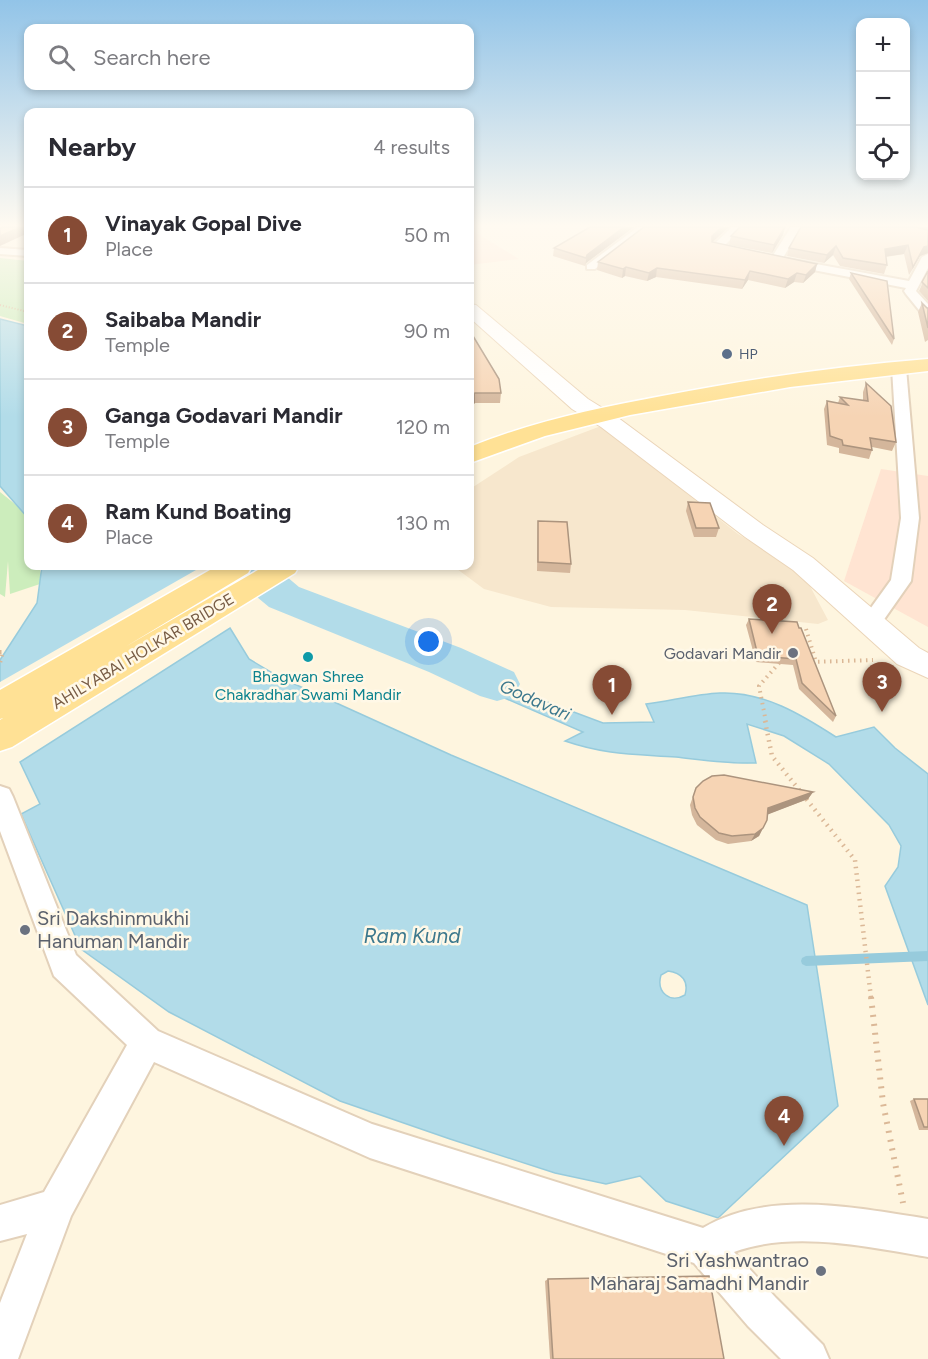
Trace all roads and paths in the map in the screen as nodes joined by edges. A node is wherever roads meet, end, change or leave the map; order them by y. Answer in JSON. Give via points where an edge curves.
{"nodes":[{"id":1,"x":910,"y":290,"type":"edge"},
{"id":2,"x":0,"y":304,"type":"edge"},
{"id":3,"x":24,"y":311,"type":"edge"},
{"id":4,"x":928,"y":312,"type":"edge"},
{"id":5,"x":474,"y":313,"type":"edge"},
{"id":6,"x":474,"y":329,"type":"edge"},
{"id":7,"x":928,"y":353,"type":"edge"},
{"id":8,"x":928,"y":365,"type":"edge"},
{"id":9,"x":900,"y":368,"type":"junction"},
{"id":10,"x":564,"y":405,"type":"junction"},
{"id":11,"x":474,"y":434,"type":"edge"},
{"id":12,"x":474,"y":454,"type":"edge"},
{"id":13,"x":231,"y":570,"type":"edge"},
{"id":14,"x":278,"y":570,"type":"edge"},
{"id":15,"x":871,"y":623,"type":"junction"},
{"id":16,"x":806,"y":629,"type":"dead end"},
{"id":17,"x":0,"y":652,"type":"edge"},
{"id":18,"x":789,"y":662,"type":"edge"},
{"id":19,"x":800,"y":662,"type":"edge"},
{"id":20,"x":816,"y":662,"type":"junction"},
{"id":21,"x":918,"y":662,"type":"edge"},
{"id":22,"x":0,"y":663,"type":"edge"},
{"id":23,"x":0,"y":706,"type":"edge"},
{"id":24,"x":0,"y":737,"type":"edge"},
{"id":25,"x":0,"y":796,"type":"edge"},
{"id":26,"x":147,"y":1042,"type":"junction"},
{"id":27,"x":57,"y":1207,"type":"junction"},
{"id":28,"x":0,"y":1223,"type":"edge"},
{"id":29,"x":919,"y":1237,"type":"edge"},
{"id":30,"x":706,"y":1248,"type":"junction"},
{"id":31,"x":0,"y":1354,"type":"edge"},
{"id":32,"x":809,"y":1359,"type":"edge"}],
"edges":[{"from":1,"to":4,"type":"street"},
{"from":2,"to":3,"type":"path"},
{"from":5,"to":10,"type":"street"},
{"from":6,"to":10,"type":"street"},
{"from":7,"to":10,"type":"main road","via":[[717,376]]},
{"from":8,"to":9,"type":"main road"},
{"from":9,"to":10,"type":"main road"},
{"from":9,"to":15,"type":"street","via":[[910,518],[901,581]]},
{"from":10,"to":11,"type":"main road"},
{"from":10,"to":12,"type":"main road"},
{"from":10,"to":15,"type":"street","via":[[609,422],[803,564]]},
{"from":13,"to":23,"type":"main road","name":"AHILYABAI HOLKAR BRIDGE"},
{"from":14,"to":24,"type":"main road","name":"AHILYABAI HOLKAR BRIDGE"},
{"from":15,"to":21,"type":"street"},
{"from":16,"to":20,"type":"path"},
{"from":17,"to":22,"type":"path"},
{"from":18,"to":29,"type":"path","via":[[778,662],[759,686],[772,756],[855,860],[883,1103]]},
{"from":19,"to":20,"type":"path"},
{"from":20,"to":21,"type":"path"},
{"from":25,"to":26,"type":"street","via":[[65,966]]},
{"from":26,"to":27,"type":"street"},
{"from":26,"to":30,"type":"street","via":[[370,1141]]},
{"from":27,"to":28,"type":"street"},
{"from":27,"to":31,"type":"street"},
{"from":29,"to":30,"type":"street","via":[[841,1224],[784,1224],[730,1233]]},
{"from":30,"to":32,"type":"street"}]}
